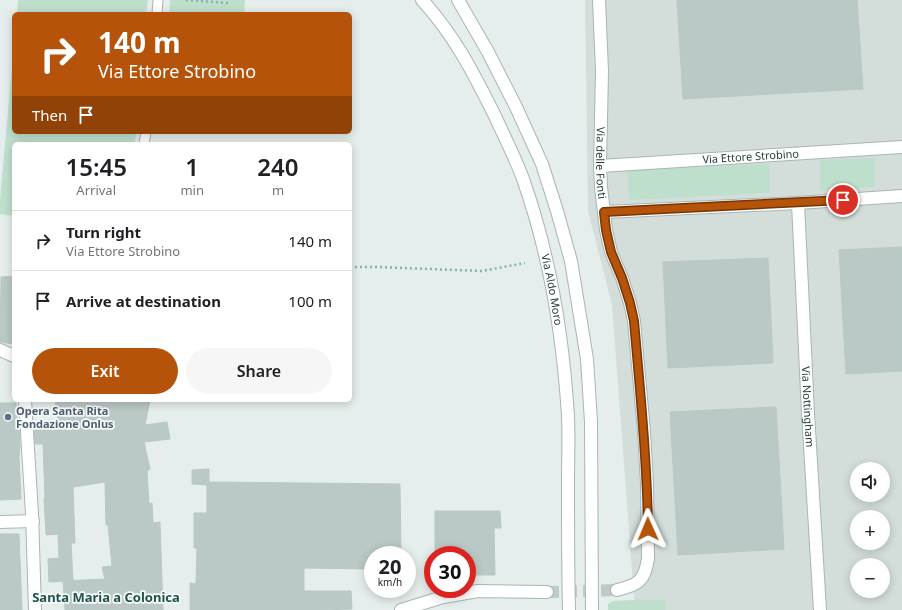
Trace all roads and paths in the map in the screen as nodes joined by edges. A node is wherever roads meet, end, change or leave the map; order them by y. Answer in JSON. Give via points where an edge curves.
{"nodes":[{"id":1,"x":158,"y":0,"type":"edge"},
{"id":2,"x":186,"y":0,"type":"edge"},
{"id":3,"x":422,"y":0,"type":"edge"},
{"id":4,"x":458,"y":0,"type":"edge"},
{"id":5,"x":599,"y":0,"type":"edge"},
{"id":6,"x":228,"y":3,"type":"dead end"},
{"id":7,"x":157,"y":12,"type":"edge"},
{"id":8,"x":902,"y":147,"type":"edge"},
{"id":9,"x":600,"y":166,"type":"junction"},
{"id":10,"x":902,"y":196,"type":"edge"},
{"id":11,"x":798,"y":203,"type":"junction"},
{"id":12,"x":604,"y":212,"type":"junction"},
{"id":13,"x":525,"y":263,"type":"dead end"},
{"id":14,"x":352,"y":267,"type":"edge"},
{"id":15,"x":0,"y":350,"type":"edge"},
{"id":16,"x":12,"y":355,"type":"edge"},
{"id":17,"x":25,"y":402,"type":"edge"},
{"id":18,"x":32,"y":521,"type":"junction"},
{"id":19,"x":0,"y":522,"type":"edge"},
{"id":20,"x":617,"y":590,"type":"tunnel mouth"},
{"id":21,"x":547,"y":592,"type":"tunnel mouth"},
{"id":22,"x":35,"y":610,"type":"edge"},
{"id":23,"x":401,"y":610,"type":"edge"},
{"id":24,"x":568,"y":610,"type":"edge"},
{"id":25,"x":592,"y":610,"type":"edge"},
{"id":26,"x":820,"y":610,"type":"edge"}],
"edges":[{"from":1,"to":7,"type":"lane"},
{"from":2,"to":6,"type":"path"},
{"from":3,"to":24,"type":"street","name":"Via Aldo Moro","via":[[454,40],[491,108],[522,178],[545,255],[558,322],[568,418]]},
{"from":4,"to":25,"type":"street","name":"Via Aldo Moro","via":[[509,93],[542,164],[571,261],[587,359],[591,422]]},
{"from":5,"to":9,"type":"street","name":"Via delle Fonti","via":[[602,71]]},
{"from":8,"to":9,"type":"street","name":"Via Ettore Strobino"},
{"from":9,"to":12,"type":"street","name":"Via delle Fonti"},
{"from":10,"to":11,"type":"street"},
{"from":11,"to":12,"type":"street"},
{"from":11,"to":26,"type":"street","name":"Via Nottingham"},
{"from":12,"to":20,"type":"street","name":"Via delle Fonti","via":[[611,252],[622,278],[634,321],[647,484],[647,566],[638,583]]},
{"from":13,"to":14,"type":"path","via":[[482,271]]},
{"from":15,"to":16,"type":"street"},
{"from":17,"to":18,"type":"street"},
{"from":18,"to":19,"type":"street"},
{"from":18,"to":22,"type":"street"},
{"from":21,"to":23,"type":"street","via":[[478,591],[443,597]]}]}
